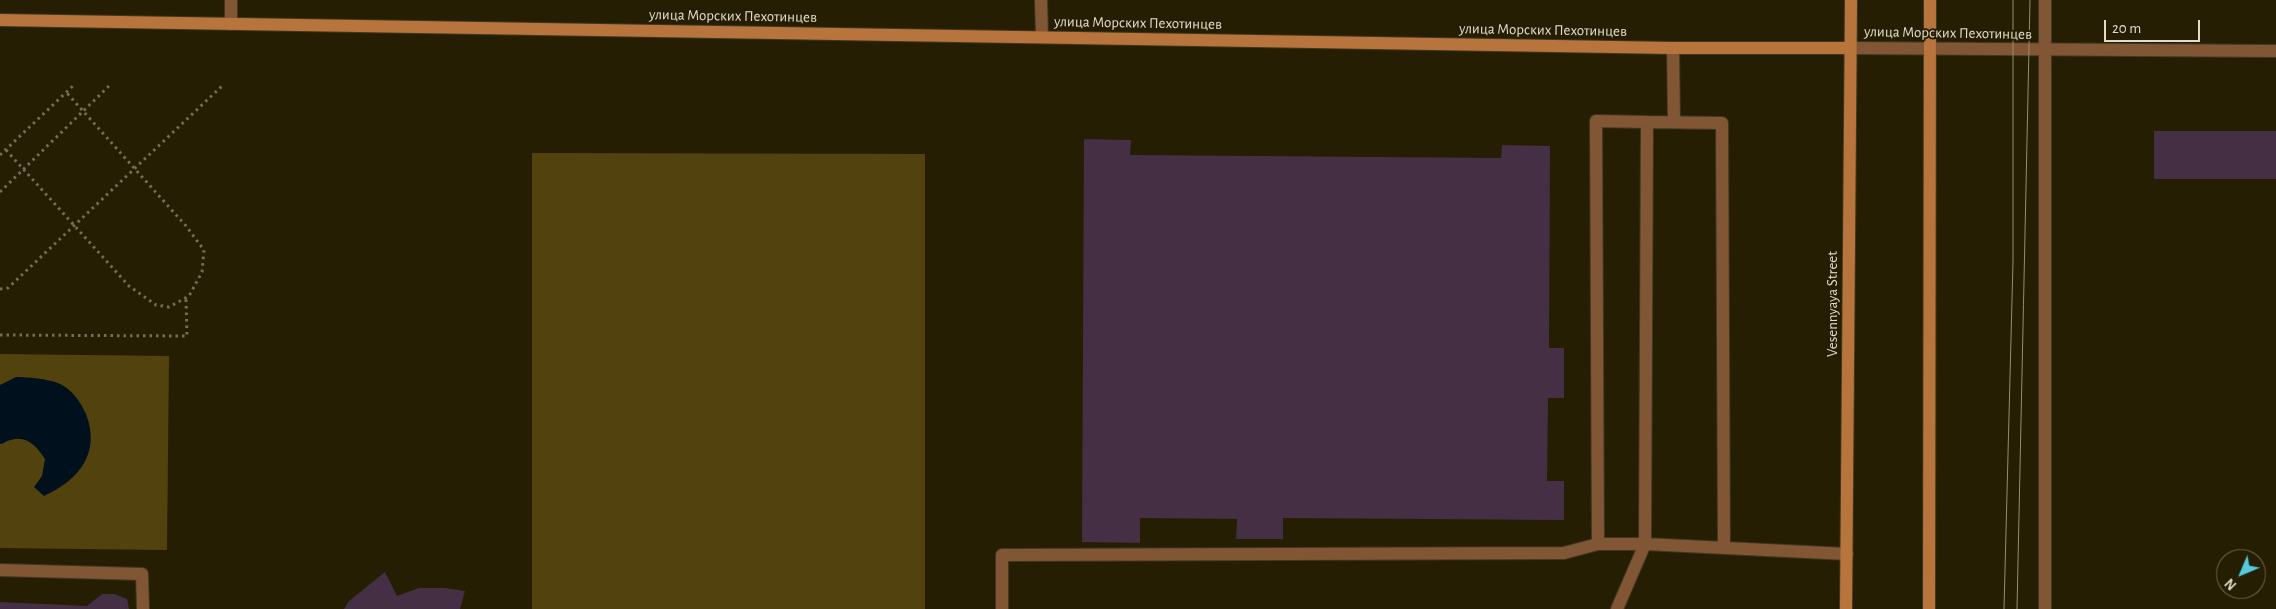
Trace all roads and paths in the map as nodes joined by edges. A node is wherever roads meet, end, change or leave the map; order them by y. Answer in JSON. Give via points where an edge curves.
{"nodes":[{"id":1,"x":231,"y":0,"type":"edge"},
{"id":2,"x":1041,"y":0,"type":"edge"},
{"id":3,"x":1851,"y":0,"type":"edge"},
{"id":4,"x":1930,"y":0,"type":"edge"},
{"id":5,"x":2045,"y":0,"type":"edge"},
{"id":6,"x":0,"y":20,"type":"edge"},
{"id":7,"x":231,"y":24,"type":"junction"},
{"id":8,"x":1042,"y":37,"type":"junction"},
{"id":9,"x":1673,"y":48,"type":"junction"},
{"id":10,"x":1850,"y":48,"type":"junction"},
{"id":11,"x":1929,"y":49,"type":"junction"},
{"id":12,"x":2045,"y":51,"type":"junction"},
{"id":13,"x":2276,"y":51,"type":"edge"},
{"id":14,"x":75,"y":84,"type":"dead end"},
{"id":15,"x":111,"y":84,"type":"dead end"},
{"id":16,"x":222,"y":86,"type":"dead end"},
{"id":17,"x":66,"y":92,"type":"junction"},
{"id":18,"x":83,"y":111,"type":"junction"},
{"id":19,"x":1647,"y":122,"type":"junction"},
{"id":20,"x":1674,"y":122,"type":"junction"},
{"id":21,"x":6,"y":150,"type":"junction"},
{"id":22,"x":0,"y":155,"type":"edge"},
{"id":23,"x":135,"y":168,"type":"junction"},
{"id":24,"x":24,"y":169,"type":"junction"},
{"id":25,"x":0,"y":192,"type":"edge"},
{"id":26,"x":74,"y":225,"type":"junction"},
{"id":27,"x":0,"y":288,"type":"edge"},
{"id":28,"x":186,"y":298,"type":"junction"},
{"id":29,"x":0,"y":335,"type":"edge"},
{"id":30,"x":1598,"y":544,"type":"junction"},
{"id":31,"x":1645,"y":544,"type":"junction"},
{"id":32,"x":1724,"y":548,"type":"junction"},
{"id":33,"x":1846,"y":554,"type":"junction"},
{"id":34,"x":0,"y":570,"type":"edge"},
{"id":35,"x":143,"y":609,"type":"edge"},
{"id":36,"x":1002,"y":609,"type":"edge"},
{"id":37,"x":1617,"y":609,"type":"edge"},
{"id":38,"x":1846,"y":609,"type":"edge"},
{"id":39,"x":1929,"y":609,"type":"edge"},
{"id":40,"x":2045,"y":609,"type":"edge"}],
"edges":[{"from":1,"to":7,"type":"street"},
{"from":2,"to":8,"type":"street"},
{"from":3,"to":10,"type":"street","name":"Vesennyaya Street"},
{"from":4,"to":11,"type":"street"},
{"from":5,"to":12,"type":"street"},
{"from":6,"to":7,"type":"street","name":"улица Морских Пехотинцев"},
{"from":7,"to":8,"type":"street","name":"улица Морских Пехотинцев"},
{"from":8,"to":9,"type":"street","name":"улица Морских Пехотинцев"},
{"from":9,"to":10,"type":"street","name":"улица Морских Пехотинцев"},
{"from":9,"to":20,"type":"street"},
{"from":10,"to":11,"type":"street","name":"улица Морских Пехотинцев"},
{"from":10,"to":33,"type":"street","name":"Vesennyaya Street"},
{"from":11,"to":12,"type":"street","name":"улица Морских Пехотинцев"},
{"from":11,"to":39,"type":"street"},
{"from":12,"to":13,"type":"street","name":"улица Морских Пехотинцев"},
{"from":12,"to":40,"type":"street"},
{"from":14,"to":17,"type":"path"},
{"from":15,"to":18,"type":"path"},
{"from":16,"to":23,"type":"path"},
{"from":17,"to":18,"type":"path"},
{"from":17,"to":21,"type":"path"},
{"from":18,"to":23,"type":"path"},
{"from":18,"to":24,"type":"path"},
{"from":19,"to":20,"type":"street"},
{"from":19,"to":30,"type":"street","via":[[1596,121]]},
{"from":19,"to":31,"type":"street"},
{"from":20,"to":32,"type":"street","via":[[1722,123]]},
{"from":21,"to":22,"type":"path"},
{"from":21,"to":24,"type":"path"},
{"from":23,"to":26,"type":"path"},
{"from":23,"to":28,"type":"path","via":[[204,250],[202,272]]},
{"from":24,"to":25,"type":"path"},
{"from":24,"to":26,"type":"path"},
{"from":26,"to":27,"type":"path","via":[[8,288]]},
{"from":26,"to":28,"type":"path","via":[[129,286],[156,305],[170,307]]},
{"from":28,"to":29,"type":"path","via":[[186,336]]},
{"from":30,"to":31,"type":"street"},
{"from":30,"to":36,"type":"street","via":[[1564,553],[1002,555]]},
{"from":31,"to":32,"type":"street"},
{"from":31,"to":37,"type":"street"},
{"from":32,"to":33,"type":"street"},
{"from":33,"to":38,"type":"street","name":"Vesennyaya Street"},
{"from":34,"to":35,"type":"street","via":[[142,574]]}]}
